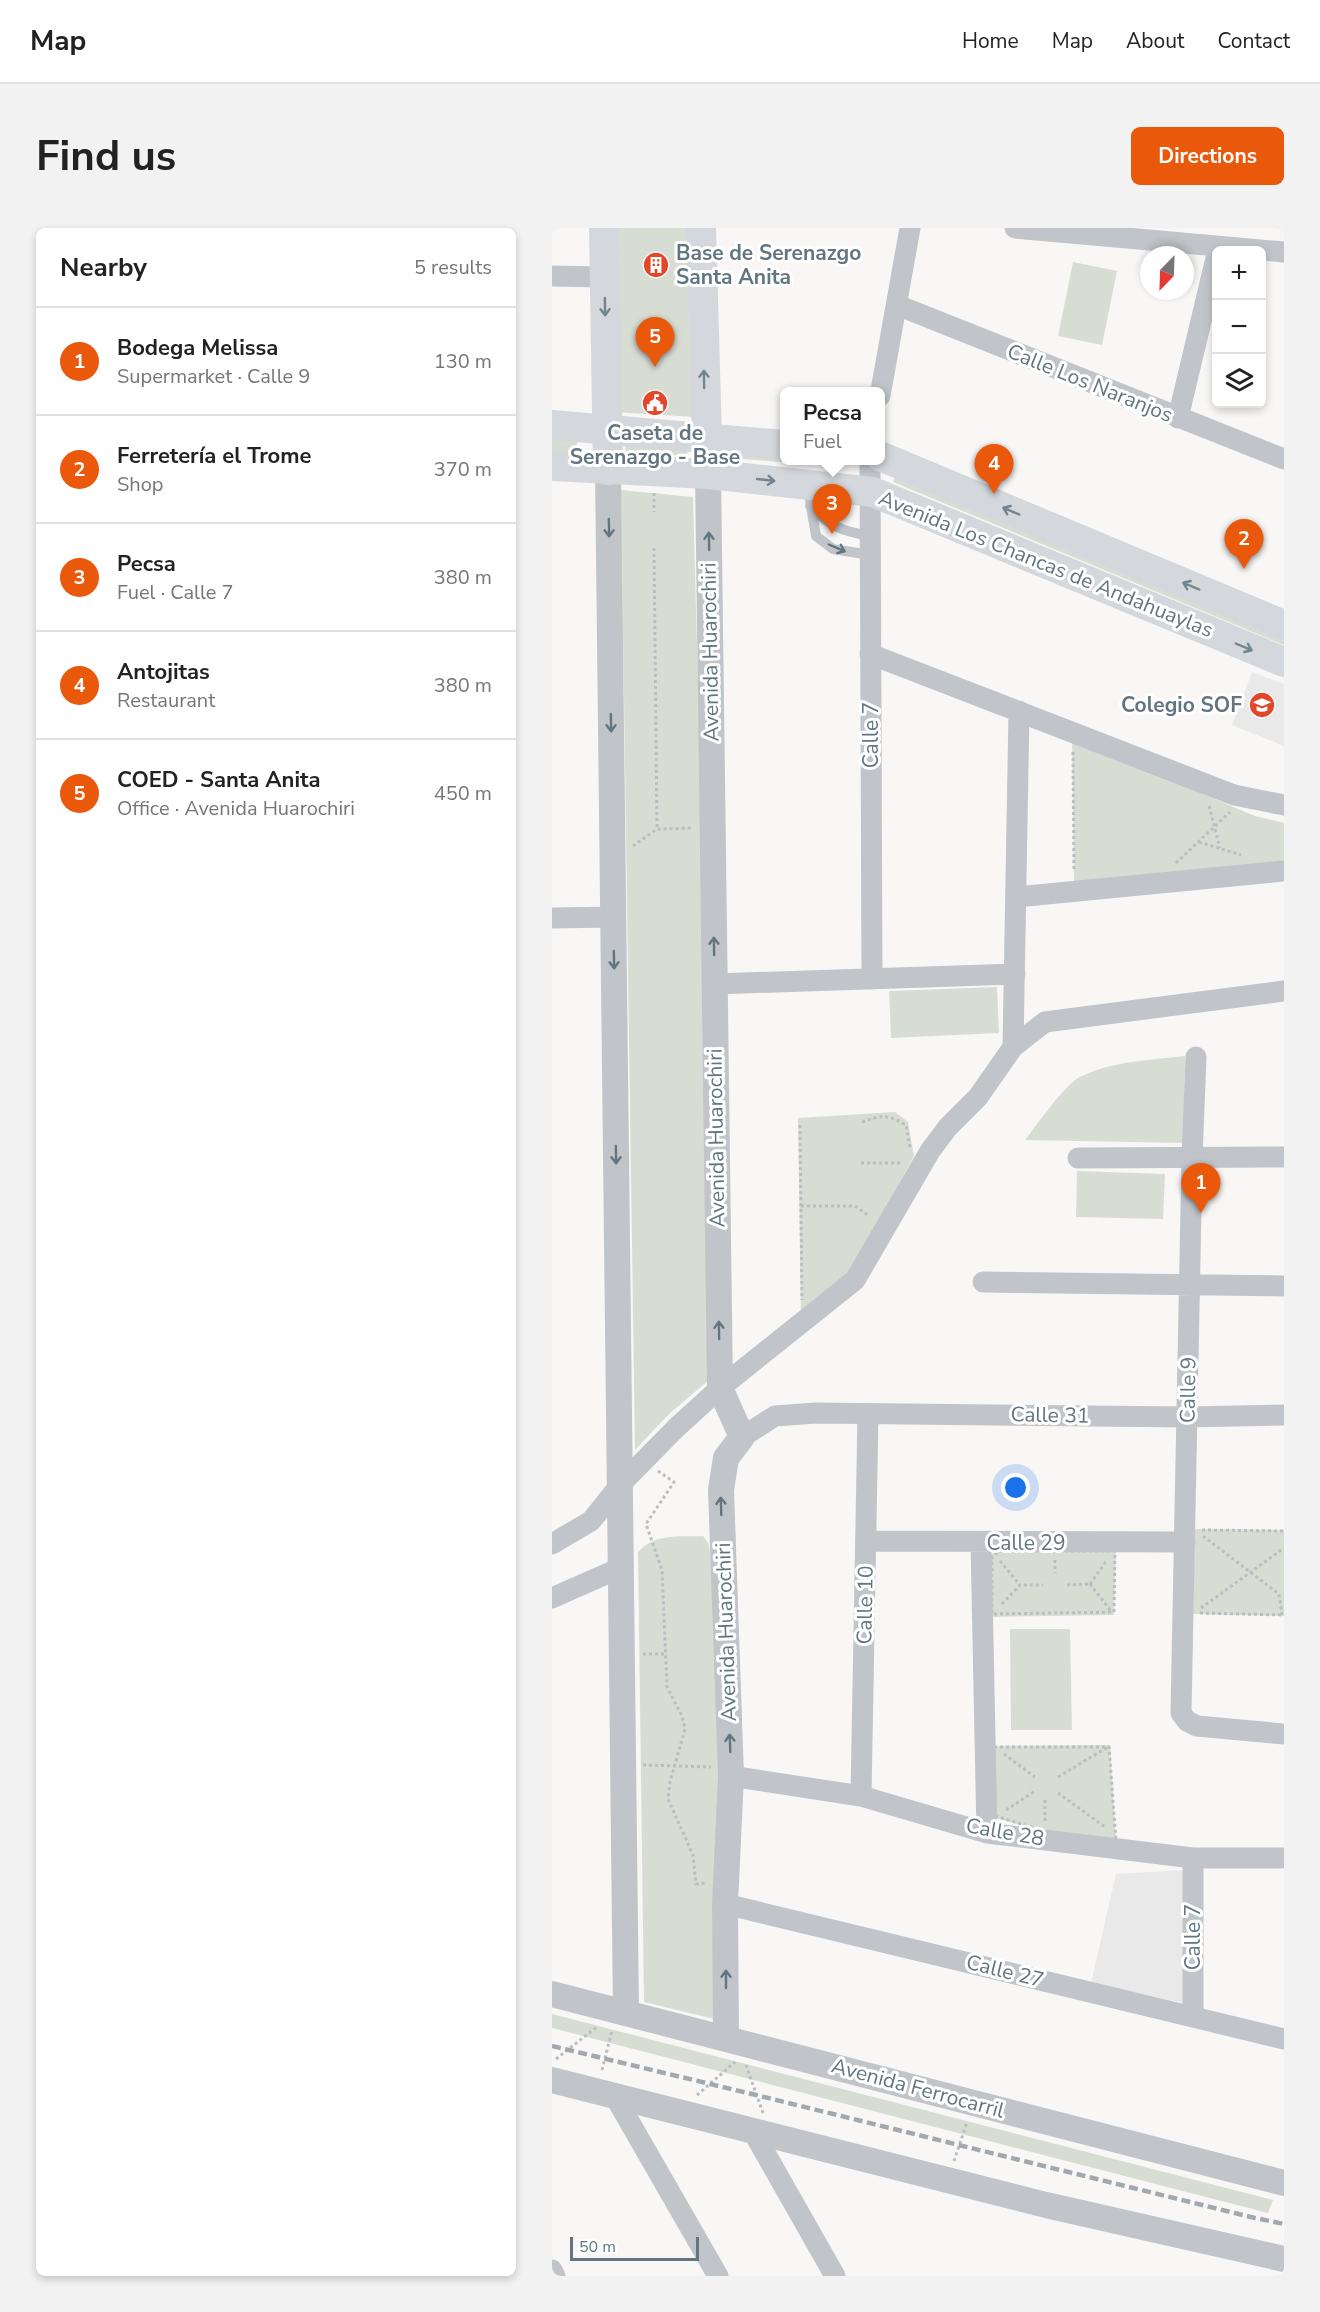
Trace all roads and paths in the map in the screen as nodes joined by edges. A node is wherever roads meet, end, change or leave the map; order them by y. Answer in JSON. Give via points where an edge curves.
{"nodes":[{"id":1,"x":604,"y":228,"type":"edge"},
{"id":2,"x":701,"y":228,"type":"edge"},
{"id":3,"x":910,"y":228,"type":"edge"},
{"id":4,"x":1015,"y":228,"type":"edge"},
{"id":5,"x":1212,"y":251,"type":"edge"},
{"id":6,"x":1266,"y":252,"type":"edge"},
{"id":7,"x":1284,"y":252,"type":"edge"},
{"id":8,"x":552,"y":276,"type":"edge"},
{"id":9,"x":604,"y":277,"type":"junction"},
{"id":10,"x":1212,"y":277,"type":"edge"},
{"id":11,"x":897,"y":304,"type":"junction"},
{"id":12,"x":882,"y":387,"type":"edge"},
{"id":13,"x":1178,"y":418,"type":"junction"},
{"id":14,"x":552,"y":425,"type":"edge"},
{"id":15,"x":607,"y":429,"type":"junction"},
{"id":16,"x":706,"y":438,"type":"junction"},
{"id":17,"x":780,"y":445,"type":"edge"},
{"id":18,"x":885,"y":458,"type":"edge"},
{"id":19,"x":1284,"y":459,"type":"edge"},
{"id":20,"x":870,"y":465,"type":"edge"},
{"id":21,"x":552,"y":466,"type":"edge"},
{"id":22,"x":608,"y":470,"type":"junction"},
{"id":23,"x":708,"y":474,"type":"junction"},
{"id":24,"x":654,"y":486,"type":"dead end"},
{"id":25,"x":869,"y":492,"type":"junction"},
{"id":26,"x":809,"y":495,"type":"junction"},
{"id":27,"x":654,"y":512,"type":"dead end"},
{"id":28,"x":870,"y":545,"type":"junction"},
{"id":29,"x":654,"y":548,"type":"dead end"},
{"id":30,"x":1284,"y":625,"type":"edge"},
{"id":31,"x":870,"y":654,"type":"junction"},
{"id":32,"x":1284,"y":662,"type":"edge"},
{"id":33,"x":1019,"y":711,"type":"junction"},
{"id":34,"x":1073,"y":752,"type":"dead end"},
{"id":35,"x":1207,"y":798,"type":"dead end"},
{"id":36,"x":1284,"y":806,"type":"edge"},
{"id":37,"x":1233,"y":808,"type":"dead end"},
{"id":38,"x":1214,"y":826,"type":"junction"},
{"id":39,"x":657,"y":829,"type":"junction"},
{"id":40,"x":712,"y":829,"type":"junction"},
{"id":41,"x":1198,"y":842,"type":"junction"},
{"id":42,"x":1220,"y":848,"type":"junction"},
{"id":43,"x":1242,"y":855,"type":"dead end"},
{"id":44,"x":613,"y":859,"type":"junction"},
{"id":45,"x":1175,"y":864,"type":"dead end"},
{"id":46,"x":1284,"y":871,"type":"edge"},
{"id":47,"x":1074,"y":876,"type":"dead end"},
{"id":48,"x":1016,"y":897,"type":"junction"},
{"id":49,"x":614,"y":917,"type":"junction"},
{"id":50,"x":552,"y":918,"type":"edge"},
{"id":51,"x":1014,"y":974,"type":"junction"},
{"id":52,"x":872,"y":979,"type":"junction"},
{"id":53,"x":714,"y":984,"type":"junction"},
{"id":54,"x":1284,"y":991,"type":"edge"},
{"id":55,"x":1013,"y":1047,"type":"junction"},
{"id":56,"x":1196,"y":1057,"type":"dead end"},
{"id":57,"x":862,"y":1122,"type":"dead end"},
{"id":58,"x":800,"y":1125,"type":"dead end"},
{"id":59,"x":910,"y":1152,"type":"dead end"},
{"id":60,"x":1284,"y":1157,"type":"edge"},
{"id":61,"x":1078,"y":1158,"type":"dead end"},
{"id":62,"x":1192,"y":1158,"type":"junction"},
{"id":63,"x":861,"y":1163,"type":"dead end"},
{"id":64,"x":905,"y":1163,"type":"dead end"},
{"id":65,"x":801,"y":1206,"type":"junction"},
{"id":66,"x":876,"y":1220,"type":"dead end"},
{"id":67,"x":983,"y":1282,"type":"dead end"},
{"id":68,"x":1190,"y":1284,"type":"junction"},
{"id":69,"x":1284,"y":1286,"type":"edge"},
{"id":70,"x":802,"y":1305,"type":"dead end"},
{"id":71,"x":720,"y":1388,"type":"junction"},
{"id":72,"x":868,"y":1414,"type":"junction"},
{"id":73,"x":1284,"y":1415,"type":"edge"},
{"id":74,"x":1187,"y":1417,"type":"junction"},
{"id":75,"x":742,"y":1437,"type":"junction"},
{"id":76,"x":658,"y":1471,"type":"dead end"},
{"id":77,"x":620,"y":1485,"type":"junction"},
{"id":78,"x":1284,"y":1531,"type":"edge"},
{"id":79,"x":866,"y":1541,"type":"junction"},
{"id":80,"x":1185,"y":1542,"type":"junction"},
{"id":81,"x":552,"y":1544,"type":"edge"},
{"id":82,"x":988,"y":1548,"type":"junction"},
{"id":83,"x":1284,"y":1548,"type":"edge"},
{"id":84,"x":620,"y":1568,"type":"junction"},
{"id":85,"x":1251,"y":1572,"type":"junction"},
{"id":86,"x":1020,"y":1585,"type":"junction"},
{"id":87,"x":1043,"y":1585,"type":"dead end"},
{"id":88,"x":1067,"y":1585,"type":"dead end"},
{"id":89,"x":1282,"y":1593,"type":"edge"},
{"id":90,"x":552,"y":1598,"type":"edge"},
{"id":91,"x":1111,"y":1612,"type":"junction"},
{"id":92,"x":992,"y":1614,"type":"junction"},
{"id":93,"x":1283,"y":1616,"type":"edge"},
{"id":94,"x":1284,"y":1734,"type":"edge"},
{"id":95,"x":1109,"y":1746,"type":"junction"},
{"id":96,"x":994,"y":1747,"type":"junction"},
{"id":97,"x":624,"y":1765,"type":"junction"},
{"id":98,"x":675,"y":1766,"type":"junction"},
{"id":99,"x":731,"y":1772,"type":"junction"},
{"id":100,"x":1035,"y":1777,"type":"dead end"},
{"id":101,"x":1058,"y":1777,"type":"dead end"},
{"id":102,"x":1035,"y":1791,"type":"dead end"},
{"id":103,"x":1058,"y":1793,"type":"dead end"},
{"id":104,"x":861,"y":1796,"type":"junction"},
{"id":105,"x":1045,"y":1798,"type":"dead end"},
{"id":106,"x":991,"y":1824,"type":"junction"},
{"id":107,"x":1045,"y":1831,"type":"junction"},
{"id":108,"x":1115,"y":1835,"type":"junction"},
{"id":109,"x":1193,"y":1858,"type":"junction"},
{"id":110,"x":1284,"y":1858,"type":"edge"},
{"id":111,"x":696,"y":1884,"type":"dead end"},
{"id":112,"x":725,"y":1904,"type":"junction"},
{"id":113,"x":552,"y":1994,"type":"edge"},
{"id":114,"x":622,"y":2012,"type":"junction"},
{"id":115,"x":1193,"y":2017,"type":"junction"},
{"id":116,"x":1284,"y":2038,"type":"edge"},
{"id":117,"x":738,"y":2045,"type":"junction"},
{"id":118,"x":552,"y":2062,"type":"edge"},
{"id":119,"x":552,"y":2080,"type":"edge"},
{"id":120,"x":605,"y":2093,"type":"junction"},
{"id":121,"x":974,"y":2102,"type":"junction"},
{"id":122,"x":677,"y":2111,"type":"junction"},
{"id":123,"x":761,"y":2133,"type":"junction"},
{"id":124,"x":947,"y":2180,"type":"junction"},
{"id":125,"x":1284,"y":2182,"type":"edge"},
{"id":126,"x":1284,"y":2259,"type":"edge"},
{"id":127,"x":552,"y":2270,"type":"edge"},
{"id":128,"x":836,"y":2275,"type":"edge"},
{"id":129,"x":555,"y":2276,"type":"edge"},
{"id":130,"x":718,"y":2276,"type":"edge"}],
"edges":[{"from":1,"to":9,"type":"main road"},
{"from":16,"to":2,"type":"main road","name":"Avenida Huarochiri","one_way":true},
{"from":3,"to":11,"type":"street"},
{"from":4,"to":5,"type":"street"},
{"from":6,"to":7,"type":"street"},
{"from":8,"to":9,"type":"street"},
{"from":9,"to":15,"type":"main road","one_way":true},
{"from":10,"to":13,"type":"street"},
{"from":11,"to":12,"type":"street"},
{"from":11,"to":13,"type":"street","name":"Calle Los Naranjos"},
{"from":13,"to":19,"type":"street","name":"Calle Los Naranjos"},
{"from":14,"to":15,"type":"main road"},
{"from":15,"to":16,"type":"main road"},
{"from":15,"to":22,"type":"main road"},
{"from":16,"to":17,"type":"main road"},
{"from":16,"to":23,"type":"main road","name":"Avenida Huarochiri"},
{"from":30,"to":18,"type":"main road","name":"Avenida Los Chancas de Andahuaylas","one_way":true},
{"from":20,"to":25,"type":"street","name":"Calle 7"},
{"from":21,"to":22,"type":"main road","name":"Avenida Los Chancas de Andahuaylas"},
{"from":22,"to":23,"type":"main road","name":"Avenida Los Chancas de Andahuaylas"},
{"from":22,"to":44,"type":"street","one_way":true},
{"from":23,"to":26,"type":"main road","name":"Avenida Los Chancas de Andahuaylas","one_way":true},
{"from":40,"to":23,"type":"street","name":"Avenida Huarochiri","one_way":true},
{"from":24,"to":27,"type":"path"},
{"from":25,"to":26,"type":"main road","name":"Avenida Los Chancas de Andahuaylas"},
{"from":25,"to":28,"type":"street","name":"Calle 7"},
{"from":25,"to":32,"type":"main road","name":"Avenida Los Chancas de Andahuaylas","one_way":true},
{"from":26,"to":28,"type":"lane","via":[[829,524]]},
{"from":26,"to":28,"type":"lane","one_way":true,"via":[[816,536],[833,549]]},
{"from":28,"to":31,"type":"street","name":"Calle 7"},
{"from":29,"to":39,"type":"path"},
{"from":31,"to":33,"type":"street"},
{"from":31,"to":52,"type":"street","name":"Calle 7"},
{"from":33,"to":36,"type":"street","via":[[1234,795]]},
{"from":33,"to":48,"type":"street"},
{"from":34,"to":47,"type":"path"},
{"from":35,"to":38,"type":"path"},
{"from":37,"to":38,"type":"path"},
{"from":38,"to":41,"type":"path"},
{"from":38,"to":42,"type":"path"},
{"from":39,"to":40,"type":"path"},
{"from":39,"to":44,"type":"path"},
{"from":53,"to":40,"type":"street","name":"Avenida Huarochiri","one_way":true},
{"from":41,"to":42,"type":"path"},
{"from":41,"to":45,"type":"path"},
{"from":42,"to":43,"type":"path"},
{"from":44,"to":49,"type":"street"},
{"from":46,"to":48,"type":"street"},
{"from":48,"to":51,"type":"street"},
{"from":49,"to":50,"type":"street"},
{"from":49,"to":77,"type":"street","one_way":true},
{"from":51,"to":52,"type":"street"},
{"from":51,"to":55,"type":"street"},
{"from":52,"to":53,"type":"street"},
{"from":71,"to":53,"type":"street","name":"Avenida Huarochiri","one_way":true},
{"from":54,"to":55,"type":"street","via":[[1045,1022]]},
{"from":55,"to":71,"type":"street","via":[[978,1097],[930,1151],[855,1280]]},
{"from":56,"to":62,"type":"street","name":"Calle 9"},
{"from":57,"to":59,"type":"path","via":[[881,1115],[906,1125]]},
{"from":58,"to":65,"type":"path"},
{"from":60,"to":62,"type":"street"},
{"from":61,"to":62,"type":"street"},
{"from":62,"to":68,"type":"street","name":"Calle 9"},
{"from":63,"to":64,"type":"path"},
{"from":65,"to":66,"type":"path","via":[[855,1206]]},
{"from":65,"to":70,"type":"path"},
{"from":67,"to":68,"type":"street"},
{"from":68,"to":69,"type":"street"},
{"from":68,"to":74,"type":"street","name":"Calle 9"},
{"from":71,"to":75,"type":"street","name":"Avenida Huarochiri"},
{"from":71,"to":77,"type":"street"},
{"from":72,"to":74,"type":"street","name":"Calle 31"},
{"from":72,"to":75,"type":"street","name":"Calle 31","via":[[775,1416]]},
{"from":72,"to":79,"type":"street","name":"Calle 10"},
{"from":73,"to":74,"type":"street","name":"Calle 31"},
{"from":74,"to":80,"type":"street","name":"Calle 9"},
{"from":99,"to":75,"type":"street","name":"Avenida Huarochiri","one_way":true,"via":[[721,1490],[726,1458]]},
{"from":76,"to":98,"type":"path","via":[[674,1482],[646,1524],[662,1570],[667,1687],[685,1729]]},
{"from":77,"to":81,"type":"street","via":[[591,1521]]},
{"from":77,"to":84,"type":"street"},
{"from":78,"to":85,"type":"path","via":[[1196,1530]]},
{"from":79,"to":82,"type":"street","name":"Calle 29"},
{"from":79,"to":104,"type":"street","name":"Calle 10"},
{"from":80,"to":82,"type":"street","name":"Calle 29"},
{"from":80,"to":94,"type":"street","name":"Calle 9","via":[[1181,1713],[1197,1726]]},
{"from":82,"to":86,"type":"path"},
{"from":82,"to":91,"type":"path","via":[[1115,1551]]},
{"from":82,"to":92,"type":"path","via":[[992,1557]]},
{"from":82,"to":106,"type":"street"},
{"from":83,"to":85,"type":"path"},
{"from":84,"to":90,"type":"street"},
{"from":84,"to":97,"type":"street"},
{"from":85,"to":89,"type":"path"},
{"from":85,"to":93,"type":"path","via":[[1195,1613]]},
{"from":86,"to":87,"type":"path"},
{"from":86,"to":92,"type":"path"},
{"from":88,"to":91,"type":"path","via":[[1090,1584]]},
{"from":89,"to":93,"type":"path"},
{"from":91,"to":92,"type":"path"},
{"from":95,"to":96,"type":"path"},
{"from":95,"to":101,"type":"path"},
{"from":95,"to":108,"type":"path"},
{"from":96,"to":100,"type":"path"},
{"from":96,"to":106,"type":"path"},
{"from":97,"to":98,"type":"path"},
{"from":97,"to":114,"type":"street"},
{"from":98,"to":99,"type":"path"},
{"from":98,"to":111,"type":"path","via":[[668,1799],[693,1855]]},
{"from":99,"to":104,"type":"street","name":"Calle 28"},
{"from":99,"to":112,"type":"street","name":"Avenida Huarochiri"},
{"from":102,"to":106,"type":"path"},
{"from":103,"to":108,"type":"path"},
{"from":104,"to":106,"type":"street","name":"Calle 28"},
{"from":105,"to":107,"type":"path"},
{"from":106,"to":107,"type":"path"},
{"from":106,"to":109,"type":"street","name":"Calle 28"},
{"from":107,"to":108,"type":"path","via":[[1116,1841]]},
{"from":109,"to":110,"type":"street","name":"Calle 28"},
{"from":109,"to":115,"type":"street","name":"Calle 7"},
{"from":112,"to":115,"type":"street","name":"Calle 27"},
{"from":117,"to":112,"type":"street","name":"Avenida Huarochiri","one_way":true},
{"from":113,"to":114,"type":"street","name":"Avenida Ferrocarril"},
{"from":114,"to":117,"type":"street","name":"Avenida Ferrocarril"},
{"from":114,"to":118,"type":"path"},
{"from":114,"to":120,"type":"path"},
{"from":115,"to":116,"type":"street","name":"Calle 27"},
{"from":117,"to":121,"type":"street","name":"Avenida Ferrocarril"},
{"from":117,"to":122,"type":"path"},
{"from":117,"to":123,"type":"path"},
{"from":119,"to":120,"type":"street"},
{"from":120,"to":122,"type":"street"},
{"from":120,"to":130,"type":"street"},
{"from":121,"to":124,"type":"path"},
{"from":121,"to":125,"type":"street","name":"Avenida Ferrocarril"},
{"from":122,"to":123,"type":"street"},
{"from":123,"to":124,"type":"street"},
{"from":123,"to":128,"type":"street"},
{"from":124,"to":126,"type":"street"},
{"from":127,"to":129,"type":"street"}]}
